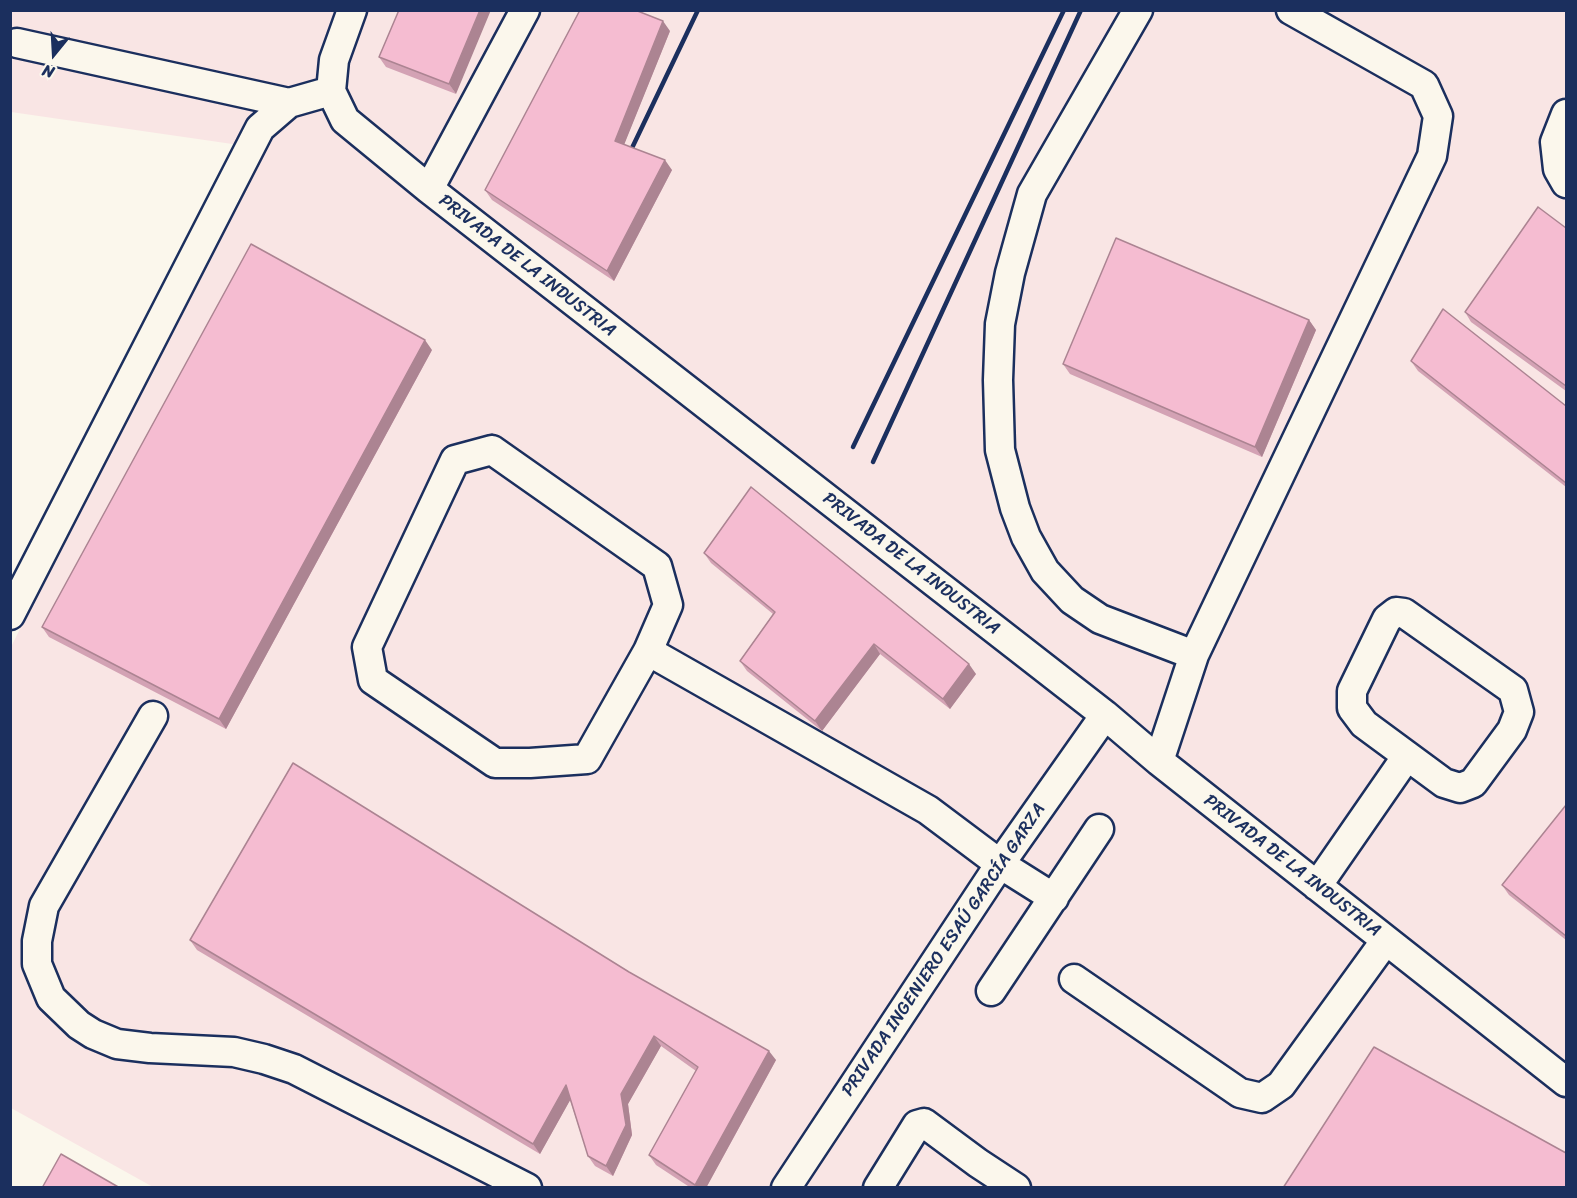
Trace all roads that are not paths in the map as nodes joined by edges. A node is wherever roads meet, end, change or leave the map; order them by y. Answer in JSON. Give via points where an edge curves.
{"nodes":[{"id":1,"x":352,"y":10,"type":"edge"},
{"id":2,"x":525,"y":10,"type":"edge"},
{"id":3,"x":1138,"y":10,"type":"edge"},
{"id":4,"x":1292,"y":10,"type":"edge"},
{"id":5,"x":17,"y":43,"type":"dead end"},
{"id":6,"x":331,"y":91,"type":"junction"},
{"id":7,"x":289,"y":103,"type":"junction"},
{"id":8,"x":1566,"y":114,"type":"edge"},
{"id":9,"x":1566,"y":183,"type":"edge"},
{"id":10,"x":429,"y":189,"type":"junction"},
{"id":11,"x":10,"y":615,"type":"edge"},
{"id":12,"x":648,"y":651,"type":"junction"},
{"id":13,"x":1194,"y":655,"type":"junction"},
{"id":14,"x":1105,"y":715,"type":"junction"},
{"id":15,"x":153,"y":716,"type":"dead end"},
{"id":16,"x":1407,"y":756,"type":"junction"},
{"id":17,"x":1159,"y":761,"type":"junction"},
{"id":18,"x":1099,"y":829,"type":"dead end"},
{"id":19,"x":1000,"y":864,"type":"junction"},
{"id":20,"x":1317,"y":886,"type":"junction"},
{"id":21,"x":1054,"y":898,"type":"junction"},
{"id":22,"x":1386,"y":940,"type":"junction"},
{"id":23,"x":1074,"y":979,"type":"dead end"},
{"id":24,"x":991,"y":992,"type":"dead end"},
{"id":25,"x":1566,"y":1082,"type":"edge"},
{"id":26,"x":790,"y":1186,"type":"edge"},
{"id":27,"x":527,"y":1188,"type":"edge"},
{"id":28,"x":878,"y":1188,"type":"edge"},
{"id":29,"x":1016,"y":1188,"type":"edge"}],
"edges":[{"from":1,"to":6,"type":"street","via":[[334,60]]},
{"from":2,"to":10,"type":"street"},
{"from":3,"to":13,"type":"street","via":[[1032,194],[1000,324],[1000,450],[1026,537],[1045,571],[1072,600],[1100,619]]},
{"from":4,"to":13,"type":"street","via":[[1424,85],[1438,116],[1432,156]]},
{"from":5,"to":7,"type":"street"},
{"from":6,"to":7,"type":"street"},
{"from":6,"to":10,"type":"street","name":"PRIVADA DE LA INDUSTRIA","via":[[345,120]]},
{"from":7,"to":11,"type":"street","via":[[260,128]]},
{"from":8,"to":9,"type":"street","via":[[1555,142],[1558,169]]},
{"from":10,"to":14,"type":"street","name":"PRIVADA DE LA INDUSTRIA"},
{"from":12,"to":12,"type":"street","via":[[668,605],[657,566],[492,450],[455,460],[367,647],[373,680],[495,763],[587,759]]},
{"from":12,"to":19,"type":"street","via":[[928,810]]},
{"from":13,"to":17,"type":"street"},
{"from":14,"to":17,"type":"street","name":"PRIVADA DE LA INDUSTRIA"},
{"from":14,"to":19,"type":"street","name":"PRIVADA INGENIERO ESAÚ GARCÍA GARZA"},
{"from":15,"to":27,"type":"street","via":[[44,906],[37,964],[51,998],[79,1025],[117,1044],[234,1052],[294,1070]]},
{"from":16,"to":16,"type":"street","via":[[1364,724],[1352,708],[1352,691],[1387,619],[1396,612],[1404,613],[1513,690],[1519,712],[1512,730],[1473,783],[1460,788],[1444,783]]},
{"from":16,"to":20,"type":"street"},
{"from":17,"to":20,"type":"street","name":"PRIVADA DE LA INDUSTRIA"},
{"from":18,"to":21,"type":"street"},
{"from":19,"to":21,"type":"street"},
{"from":19,"to":26,"type":"street","name":"PRIVADA INGENIERO ESAÚ GARCÍA GARZA"},
{"from":20,"to":22,"type":"street","name":"PRIVADA DE LA INDUSTRIA"},
{"from":21,"to":24,"type":"street"},
{"from":22,"to":23,"type":"street","via":[[1281,1085],[1262,1098],[1240,1093]]},
{"from":22,"to":25,"type":"street","name":"PRIVADA DE LA INDUSTRIA"},
{"from":28,"to":29,"type":"street","via":[[917,1125],[924,1123]]}]}
